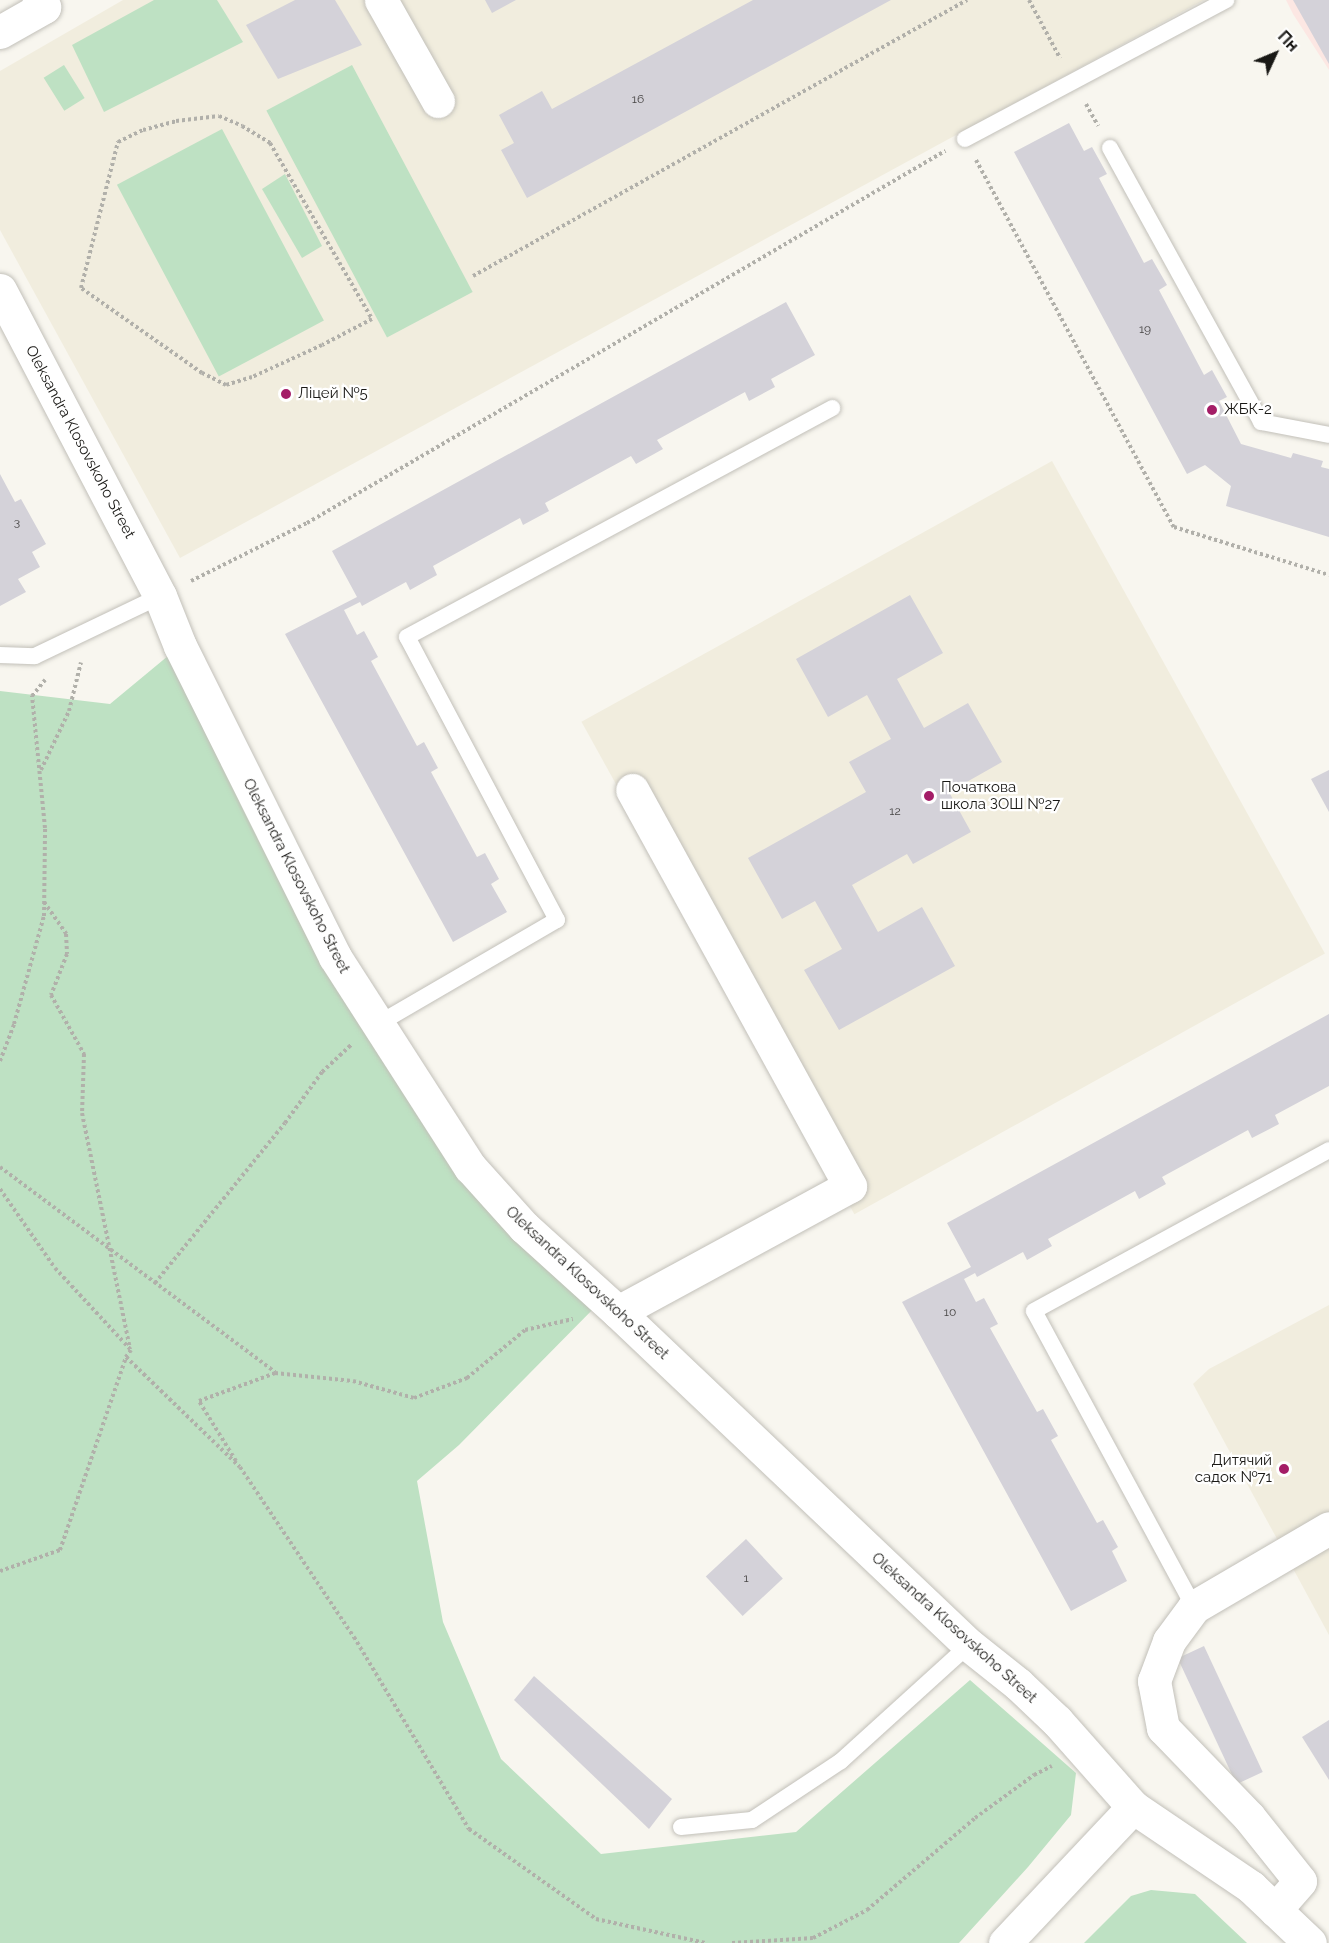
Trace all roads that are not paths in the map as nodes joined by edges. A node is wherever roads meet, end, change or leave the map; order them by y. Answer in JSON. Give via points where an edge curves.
{"nodes":[{"id":1,"x":381,"y":0,"type":"edge"},
{"id":2,"x":1226,"y":0,"type":"edge"},
{"id":3,"x":47,"y":2,"type":"edge"},
{"id":4,"x":0,"y":32,"type":"edge"},
{"id":5,"x":438,"y":101,"type":"dead end"},
{"id":6,"x":965,"y":139,"type":"road end"},
{"id":7,"x":1110,"y":148,"type":"dead end"},
{"id":8,"x":0,"y":290,"type":"edge"},
{"id":9,"x":832,"y":408,"type":"dead end"},
{"id":10,"x":1329,"y":435,"type":"edge"},
{"id":11,"x":160,"y":596,"type":"junction"},
{"id":12,"x":0,"y":655,"type":"edge"},
{"id":13,"x":632,"y":790,"type":"dead end"},
{"id":14,"x":368,"y":1031,"type":"junction"},
{"id":15,"x":1329,"y":1150,"type":"edge"},
{"id":16,"x":618,"y":1312,"type":"junction"},
{"id":17,"x":1329,"y":1528,"type":"edge"},
{"id":18,"x":1194,"y":1607,"type":"junction"},
{"id":19,"x":969,"y":1645,"type":"junction"},
{"id":20,"x":1133,"y":1807,"type":"junction"},
{"id":21,"x":681,"y":1827,"type":"dead end"},
{"id":22,"x":1275,"y":1910,"type":"junction"},
{"id":23,"x":1005,"y":1943,"type":"edge"},
{"id":24,"x":1310,"y":1943,"type":"edge"}],
"edges":[{"from":1,"to":5,"type":"street"},
{"from":2,"to":6,"type":"lane"},
{"from":3,"to":4,"type":"street"},
{"from":7,"to":10,"type":"lane","via":[[1261,422]]},
{"from":8,"to":11,"type":"street","name":"Oleksandra Klosovskoho Street"},
{"from":9,"to":14,"type":"lane","via":[[408,637],[557,920]]},
{"from":11,"to":12,"type":"lane","via":[[35,656]]},
{"from":11,"to":14,"type":"street","name":"Oleksandra Klosovskoho Street","via":[[180,646]]},
{"from":13,"to":16,"type":"street","via":[[850,1186]]},
{"from":14,"to":16,"type":"street","name":"Oleksandra Klosovskoho Street","via":[[470,1167],[524,1227]]},
{"from":15,"to":18,"type":"lane","via":[[1034,1311]]},
{"from":16,"to":19,"type":"street","name":"Oleksandra Klosovskoho Street"},
{"from":17,"to":18,"type":"street"},
{"from":18,"to":22,"type":"street","via":[[1169,1641],[1154,1681],[1163,1728],[1249,1817],[1299,1881]]},
{"from":19,"to":20,"type":"street","name":"Oleksandra Klosovskoho Street","via":[[1057,1721]]},
{"from":19,"to":21,"type":"lane","via":[[841,1761],[752,1820]]},
{"from":20,"to":22,"type":"street","name":"Oleksandra Klosovskoho Street","via":[[1251,1887]]},
{"from":20,"to":23,"type":"street"},
{"from":22,"to":24,"type":"street","name":"Oleksandra Klosovskoho Street"}]}
